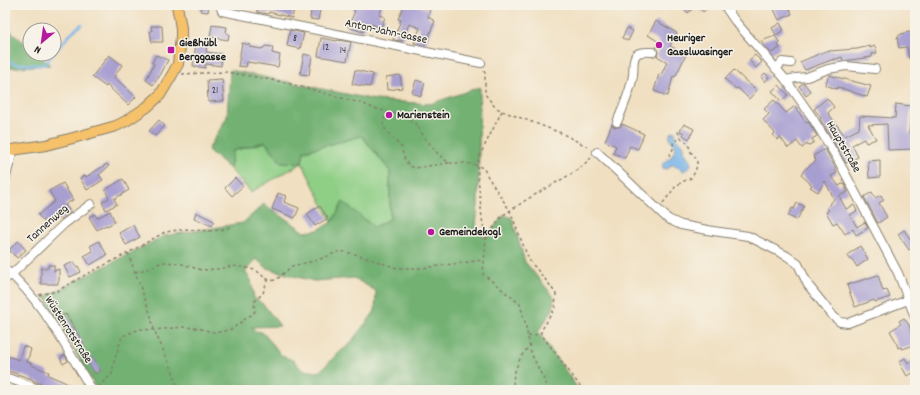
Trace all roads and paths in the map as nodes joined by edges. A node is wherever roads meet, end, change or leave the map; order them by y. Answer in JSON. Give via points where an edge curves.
{"nodes":[{"id":1,"x":177,"y":5,"type":"edge"},
{"id":2,"x":220,"y":5,"type":"edge"},
{"id":3,"x":724,"y":5,"type":"edge"},
{"id":4,"x":653,"y":52,"type":"dead end"},
{"id":5,"x":791,"y":62,"type":"dead end"},
{"id":6,"x":481,"y":63,"type":"joint"},
{"id":7,"x":776,"y":68,"type":"junction"},
{"id":8,"x":875,"y":69,"type":"dead end"},
{"id":9,"x":172,"y":75,"type":"junction"},
{"id":10,"x":786,"y":80,"type":"junction"},
{"id":11,"x":502,"y":111,"type":"junction"},
{"id":12,"x":389,"y":112,"type":"junction"},
{"id":13,"x":617,"y":122,"type":"dead end"},
{"id":14,"x":677,"y":129,"type":"dead end"},
{"id":15,"x":680,"y":137,"type":"junction"},
{"id":16,"x":9,"y":151,"type":"edge"},
{"id":17,"x":597,"y":152,"type":"junction"},
{"id":18,"x":669,"y":156,"type":"dead end"},
{"id":19,"x":449,"y":163,"type":"junction"},
{"id":20,"x":477,"y":165,"type":"junction"},
{"id":21,"x":5,"y":180,"type":"edge"},
{"id":22,"x":664,"y":202,"type":"dead end"},
{"id":23,"x":90,"y":204,"type":"dead end"},
{"id":24,"x":510,"y":210,"type":"junction"},
{"id":25,"x":231,"y":227,"type":"dead end"},
{"id":26,"x":486,"y":239,"type":"junction"},
{"id":27,"x":128,"y":254,"type":"junction"},
{"id":28,"x":483,"y":260,"type":"junction"},
{"id":29,"x":5,"y":269,"type":"edge"},
{"id":30,"x":135,"y":272,"type":"junction"},
{"id":31,"x":8,"y":277,"type":"edge"},
{"id":32,"x":271,"y":280,"type":"junction"},
{"id":33,"x":31,"y":296,"type":"junction"},
{"id":34,"x":908,"y":300,"type":"junction"},
{"id":35,"x":915,"y":317,"type":"edge"},
{"id":36,"x":154,"y":330,"type":"junction"},
{"id":37,"x":541,"y":334,"type":"junction"},
{"id":38,"x":528,"y":336,"type":"junction"},
{"id":39,"x":530,"y":346,"type":"junction"},
{"id":40,"x":5,"y":377,"type":"edge"},
{"id":41,"x":40,"y":390,"type":"edge"},
{"id":42,"x":92,"y":390,"type":"edge"},
{"id":43,"x":96,"y":390,"type":"edge"},
{"id":44,"x":177,"y":390,"type":"edge"},
{"id":45,"x":516,"y":390,"type":"edge"},
{"id":46,"x":549,"y":390,"type":"edge"},
{"id":47,"x":583,"y":390,"type":"edge"}],
"edges":[{"from":1,"to":9,"type":"main road","via":[[181,37],[178,64]]},
{"from":2,"to":6,"type":"street","name":"Anton-Jahn-Gasse","via":[[222,11]]},
{"from":3,"to":7,"type":"street","name":"Hauptstraße"},
{"from":4,"to":13,"type":"street","via":[[637,54],[634,59],[633,76]]},
{"from":5,"to":7,"type":"street","via":[[782,62]]},
{"from":6,"to":11,"type":"path","via":[[485,73],[485,94],[495,107]]},
{"from":7,"to":10,"type":"street","name":"Hauptstraße"},
{"from":8,"to":10,"type":"street","via":[[846,66]]},
{"from":9,"to":12,"type":"path","via":[[226,72],[283,82]]},
{"from":9,"to":16,"type":"main road","via":[[160,95],[151,104],[116,126],[46,145]]},
{"from":10,"to":34,"type":"street","name":"Hauptstraße","via":[[837,158],[898,273]]},
{"from":11,"to":17,"type":"path","via":[[561,133]]},
{"from":11,"to":20,"type":"path"},
{"from":12,"to":19,"type":"path","via":[[415,123],[438,154]]},
{"from":12,"to":19,"type":"path","via":[[383,126],[402,148],[407,163],[415,168]]},
{"from":14,"to":15,"type":"path"},
{"from":15,"to":18,"type":"path","via":[[673,143],[674,147]]},
{"from":15,"to":22,"type":"path","via":[[688,144],[697,165],[691,178],[676,186]]},
{"from":16,"to":21,"type":"street"},
{"from":17,"to":24,"type":"path","via":[[578,170]]},
{"from":17,"to":34,"type":"street","via":[[668,219],[681,225],[748,236],[787,256],[798,264],[808,285],[840,322],[848,323]]},
{"from":19,"to":20,"type":"path"},
{"from":20,"to":24,"type":"path","via":[[484,169]]},
{"from":20,"to":26,"type":"path"},
{"from":23,"to":31,"type":"street","name":"Tannenweg","via":[[64,224]]},
{"from":24,"to":26,"type":"path","via":[[502,216]]},
{"from":24,"to":37,"type":"path","via":[[529,260],[556,294],[555,308]]},
{"from":25,"to":27,"type":"path","via":[[211,231],[185,229],[165,232]]},
{"from":26,"to":28,"type":"path"},
{"from":27,"to":30,"type":"path"},
{"from":27,"to":33,"type":"path","via":[[58,291]]},
{"from":28,"to":32,"type":"path","via":[[423,268],[397,268],[340,251],[318,260],[292,266],[276,280]]},
{"from":28,"to":38,"type":"path","via":[[483,274],[520,304]]},
{"from":29,"to":31,"type":"street","name":"Wüstenrotstraße"},
{"from":30,"to":32,"type":"path","via":[[162,262],[179,263],[201,270],[233,266],[257,271]]},
{"from":30,"to":36,"type":"path"},
{"from":31,"to":33,"type":"street","name":"Wüstenrotstraße"},
{"from":32,"to":36,"type":"path","via":[[267,281],[262,293],[254,302],[255,311],[252,315],[232,329],[213,332],[183,327]]},
{"from":33,"to":42,"type":"street","name":"Wüstenrotstraße","via":[[44,311]]},
{"from":34,"to":35,"type":"street","name":"Hauptstraße"},
{"from":36,"to":43,"type":"path","via":[[140,329],[122,336],[112,374]]},
{"from":36,"to":44,"type":"path","via":[[172,369]]},
{"from":37,"to":38,"type":"path"},
{"from":37,"to":47,"type":"path"},
{"from":38,"to":39,"type":"path"},
{"from":39,"to":45,"type":"path","via":[[516,368],[513,382]]},
{"from":39,"to":46,"type":"path"},
{"from":40,"to":41,"type":"street"}]}
